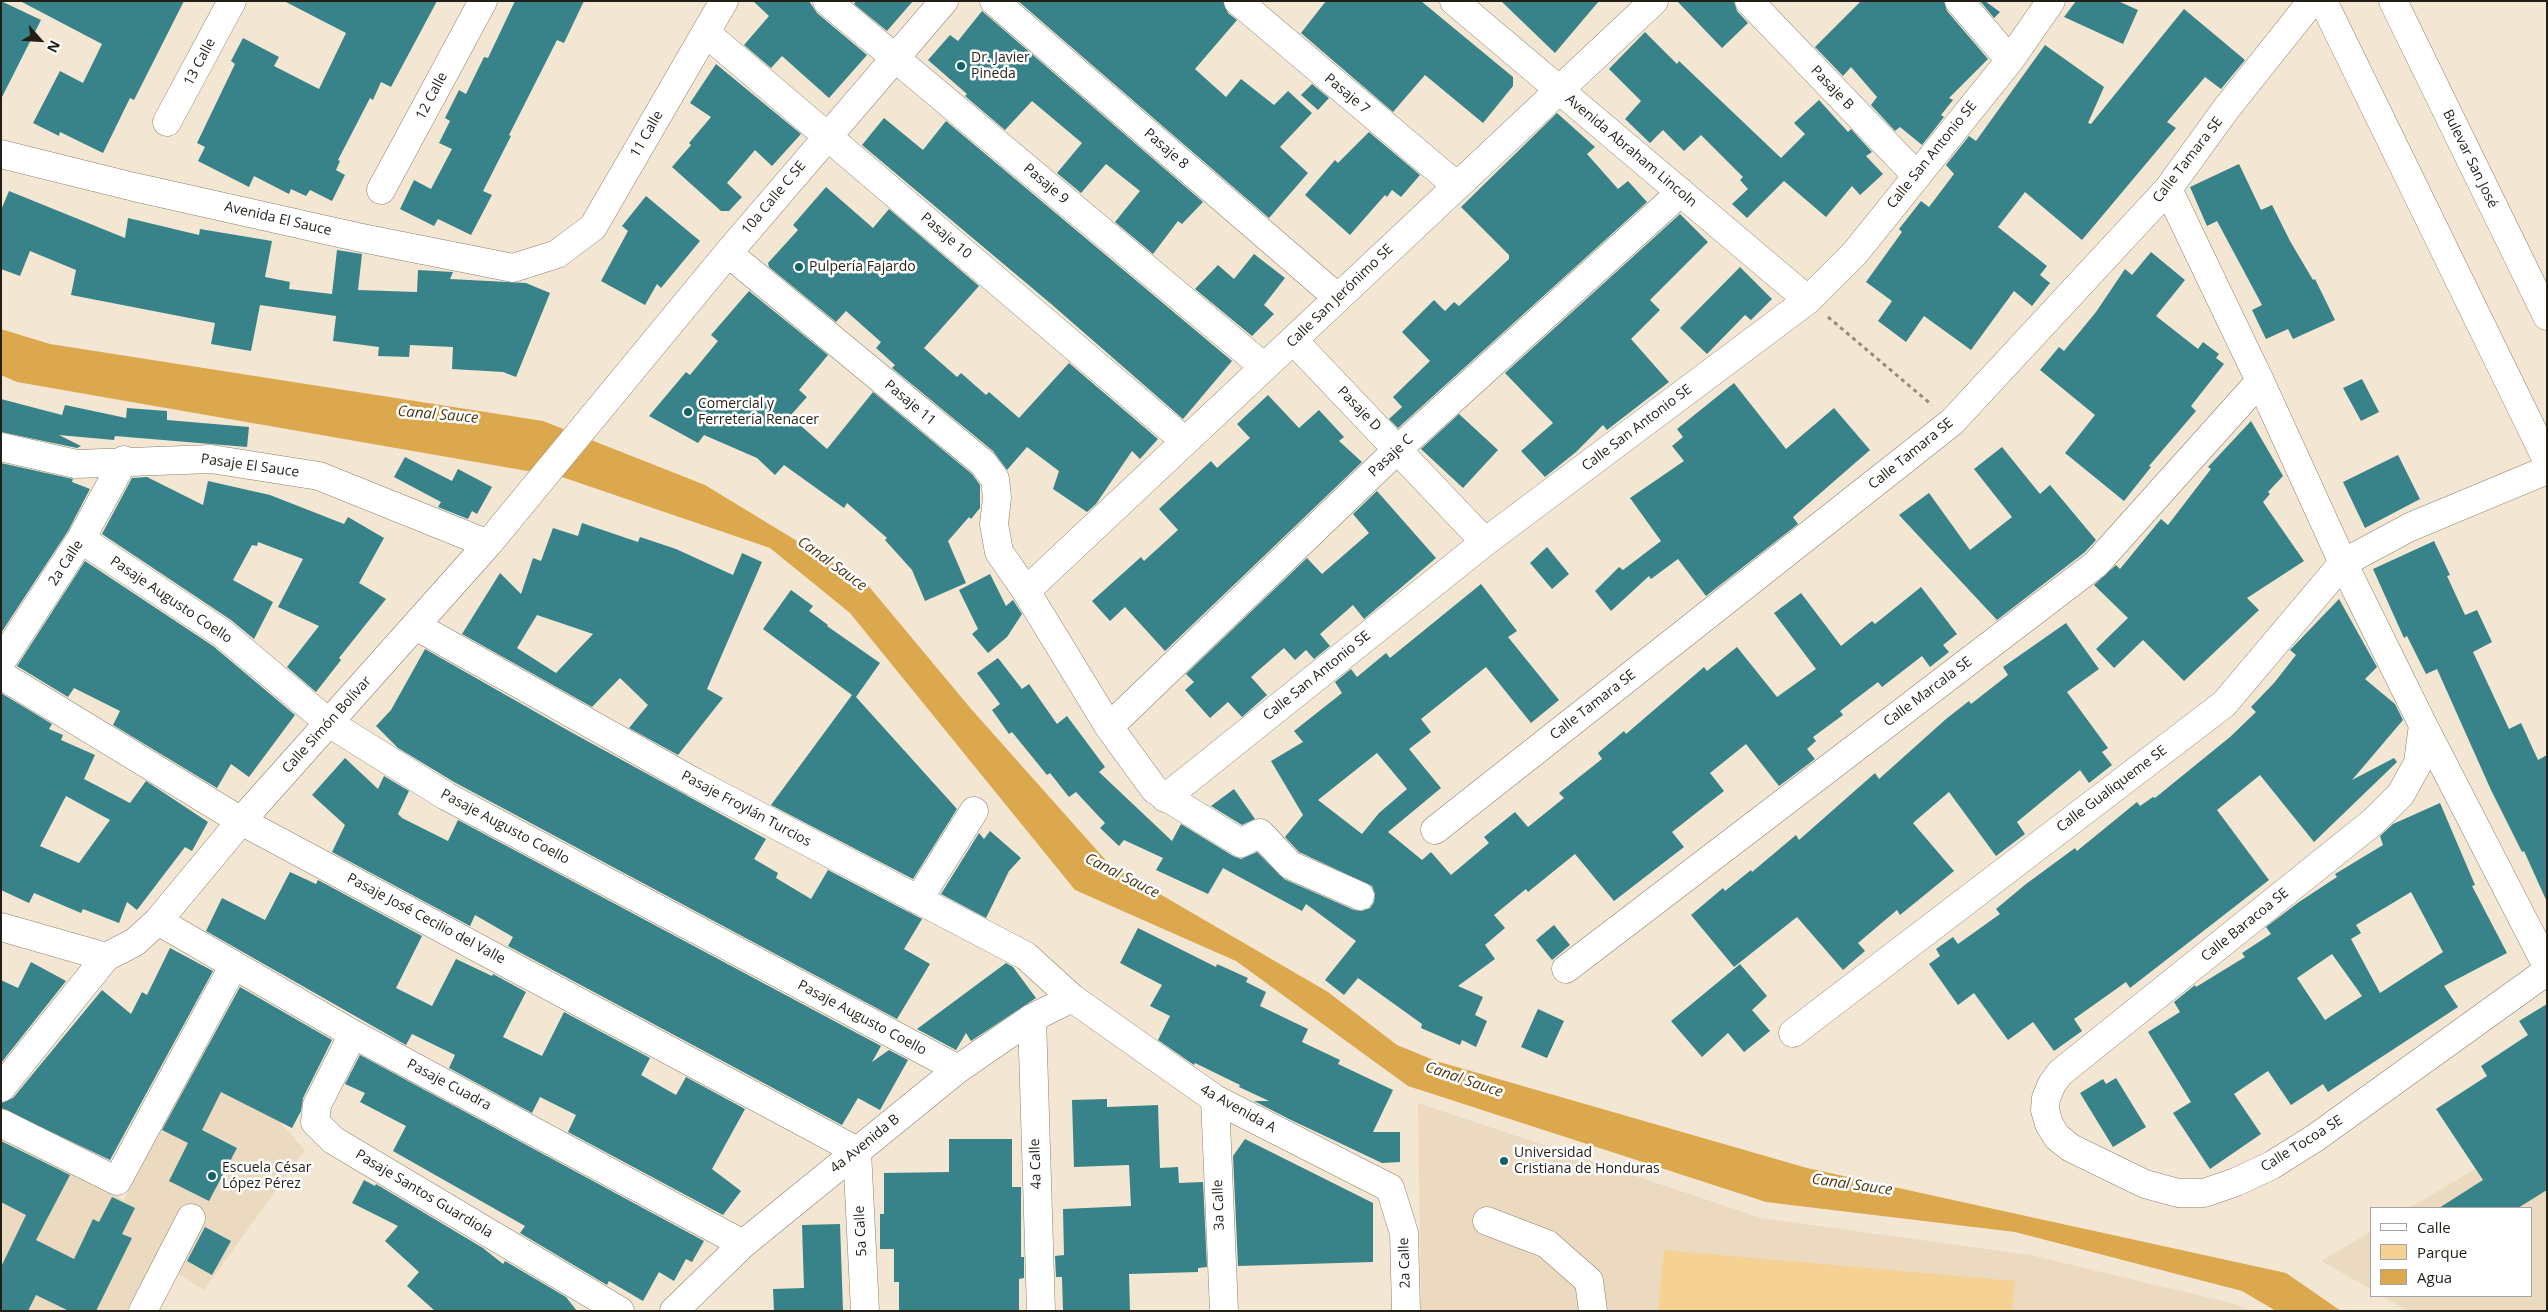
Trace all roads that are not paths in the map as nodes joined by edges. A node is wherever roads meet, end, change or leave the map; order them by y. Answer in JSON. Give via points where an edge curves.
{"nodes":[{"id":1,"x":232,"y":1,"type":"edge"},
{"id":2,"x":483,"y":1,"type":"edge"},
{"id":3,"x":724,"y":1,"type":"edge"},
{"id":4,"x":827,"y":1,"type":"edge"},
{"id":5,"x":944,"y":1,"type":"edge"},
{"id":6,"x":994,"y":1,"type":"edge"},
{"id":7,"x":1238,"y":1,"type":"edge"},
{"id":8,"x":1454,"y":1,"type":"edge"},
{"id":9,"x":1654,"y":1,"type":"edge"},
{"id":10,"x":1749,"y":1,"type":"edge"},
{"id":11,"x":1959,"y":1,"type":"edge"},
{"id":12,"x":2051,"y":1,"type":"edge"},
{"id":13,"x":2312,"y":1,"type":"edge"},
{"id":14,"x":2323,"y":1,"type":"edge"},
{"id":15,"x":2394,"y":1,"type":"edge"},
{"id":16,"x":706,"y":33,"type":"junction"},
{"id":17,"x":894,"y":58,"type":"junction"},
{"id":18,"x":2010,"y":60,"type":"junction"},
{"id":19,"x":1559,"y":89,"type":"junction"},
{"id":20,"x":167,"y":122,"type":"dead end"},
{"id":21,"x":828,"y":135,"type":"junction"},
{"id":22,"x":1,"y":154,"type":"edge"},
{"id":23,"x":1916,"y":175,"type":"junction"},
{"id":24,"x":1457,"y":186,"type":"junction"},
{"id":25,"x":2168,"y":189,"type":"junction"},
{"id":26,"x":381,"y":190,"type":"dead end"},
{"id":27,"x":1681,"y":192,"type":"junction"},
{"id":28,"x":728,"y":253,"type":"junction"},
{"id":29,"x":556,"y":254,"type":"joint"},
{"id":30,"x":1338,"y":298,"type":"junction"},
{"id":31,"x":1808,"y":300,"type":"junction"},
{"id":32,"x":2547,"y":316,"type":"edge"},
{"id":33,"x":1294,"y":342,"type":"junction"},
{"id":34,"x":1264,"y":367,"type":"junction"},
{"id":35,"x":2260,"y":380,"type":"junction"},
{"id":36,"x":608,"y":398,"type":"joint"},
{"id":37,"x":1185,"y":441,"type":"junction"},
{"id":38,"x":1,"y":447,"type":"edge"},
{"id":39,"x":1398,"y":450,"type":"junction"},
{"id":40,"x":124,"y":460,"type":"junction"},
{"id":41,"x":2547,"y":460,"type":"edge"},
{"id":42,"x":2547,"y":470,"type":"edge"},
{"id":43,"x":82,"y":539,"type":"junction"},
{"id":44,"x":1485,"y":542,"type":"junction"},
{"id":45,"x":488,"y":544,"type":"junction"},
{"id":46,"x":2343,"y":563,"type":"junction"},
{"id":47,"x":1026,"y":590,"type":"junction"},
{"id":48,"x":416,"y":626,"type":"junction"},
{"id":49,"x":1,"y":662,"type":"edge"},
{"id":50,"x":1,"y":675,"type":"edge"},
{"id":51,"x":329,"y":723,"type":"junction"},
{"id":52,"x":2423,"y":725,"type":"junction"},
{"id":53,"x":1108,"y":727,"type":"junction"},
{"id":54,"x":1165,"y":798,"type":"junction"},
{"id":55,"x":974,"y":811,"type":"dead end"},
{"id":56,"x":241,"y":820,"type":"junction"},
{"id":57,"x":1435,"y":830,"type":"dead end"},
{"id":58,"x":1360,"y":896,"type":"dead end"},
{"id":59,"x":918,"y":900,"type":"junction"},
{"id":60,"x":158,"y":921,"type":"junction"},
{"id":61,"x":1,"y":927,"type":"edge"},
{"id":62,"x":106,"y":957,"type":"junction"},
{"id":63,"x":234,"y":965,"type":"junction"},
{"id":64,"x":2547,"y":966,"type":"edge"},
{"id":65,"x":1566,"y":969,"type":"dead end"},
{"id":66,"x":2547,"y":971,"type":"edge"},
{"id":67,"x":1072,"y":998,"type":"junction"},
{"id":68,"x":1032,"y":1018,"type":"junction"},
{"id":69,"x":1792,"y":1033,"type":"dead end"},
{"id":70,"x":353,"y":1034,"type":"junction"},
{"id":71,"x":958,"y":1069,"type":"junction"},
{"id":72,"x":1,"y":1088,"type":"edge"},
{"id":73,"x":1215,"y":1099,"type":"junction"},
{"id":74,"x":2045,"y":1110,"type":"joint"},
{"id":75,"x":1,"y":1123,"type":"edge"},
{"id":76,"x":857,"y":1151,"type":"junction"},
{"id":77,"x":1390,"y":1188,"type":"joint"},
{"id":78,"x":191,"y":1218,"type":"dead end"},
{"id":79,"x":1488,"y":1221,"type":"dead end"},
{"id":80,"x":743,"y":1244,"type":"junction"},
{"id":81,"x":681,"y":1308,"type":"edge"},
{"id":82,"x":143,"y":1311,"type":"edge"},
{"id":83,"x":620,"y":1311,"type":"edge"},
{"id":84,"x":865,"y":1311,"type":"edge"},
{"id":85,"x":1041,"y":1311,"type":"edge"},
{"id":86,"x":1224,"y":1311,"type":"edge"},
{"id":87,"x":1406,"y":1311,"type":"edge"},
{"id":88,"x":1593,"y":1311,"type":"edge"}],
"edges":[{"from":1,"to":20,"type":"street","name":"13 Calle"},
{"from":2,"to":26,"type":"street","name":"12 Calle"},
{"from":3,"to":16,"type":"street","name":"11 Calle"},
{"from":4,"to":17,"type":"street","name":"Pasaje 9"},
{"from":5,"to":17,"type":"street","name":"10a Calle C SE"},
{"from":6,"to":30,"type":"street","name":"Pasaje 8"},
{"from":7,"to":24,"type":"street","name":"Pasaje 7"},
{"from":8,"to":19,"type":"street","name":"Avenida Abraham Lincoln"},
{"from":9,"to":19,"type":"street","name":"Calle San Jerónimo SE"},
{"from":10,"to":23,"type":"street","name":"Pasaje B"},
{"from":11,"to":18,"type":"street"},
{"from":12,"to":18,"type":"street","name":"Calle San Antonio SE"},
{"from":13,"to":25,"type":"street","name":"Calle Tamara SE"},
{"from":14,"to":41,"type":"street"},
{"from":15,"to":32,"type":"street","name":"Bulevar San José"},
{"from":16,"to":21,"type":"street","name":"Pasaje 10"},
{"from":16,"to":29,"type":"street","name":"11 Calle","via":[[593,227]]},
{"from":17,"to":21,"type":"street","name":"10a Calle C SE"},
{"from":17,"to":34,"type":"street","name":"Pasaje 9"},
{"from":18,"to":23,"type":"street","name":"Calle San Antonio SE"},
{"from":19,"to":24,"type":"street","name":"Calle San Jerónimo SE"},
{"from":19,"to":27,"type":"street","name":"Avenida Abraham Lincoln"},
{"from":21,"to":28,"type":"street","name":"10a Calle C SE"},
{"from":21,"to":37,"type":"street","name":"Pasaje 10"},
{"from":22,"to":29,"type":"street","name":"Avenida El Sauce","via":[[348,235],[513,268]]},
{"from":23,"to":31,"type":"street","name":"Calle San Antonio SE","via":[[1855,253]]},
{"from":24,"to":30,"type":"street","name":"Calle San Jerónimo SE"},
{"from":25,"to":35,"type":"street"},
{"from":25,"to":57,"type":"street","name":"Calle Tamara SE","via":[[1952,422]]},
{"from":27,"to":31,"type":"street","name":"Avenida Abraham Lincoln"},
{"from":27,"to":39,"type":"street","name":"Pasaje C"},
{"from":28,"to":36,"type":"street","name":"10a Calle C SE"},
{"from":28,"to":47,"type":"street","name":"Pasaje 11","via":[[983,463],[995,479],[994,524],[999,552]]},
{"from":30,"to":33,"type":"street","name":"Calle San Jerónimo SE"},
{"from":31,"to":44,"type":"street","name":"Calle San Antonio SE"},
{"from":33,"to":34,"type":"street","name":"Calle San Jerónimo SE"},
{"from":33,"to":39,"type":"street","name":"Pasaje D"},
{"from":34,"to":37,"type":"street","name":"Calle San Jerónimo SE"},
{"from":35,"to":46,"type":"street"},
{"from":35,"to":65,"type":"street","name":"Calle Marcala SE","via":[[2096,564]]},
{"from":36,"to":45,"type":"street","name":"Calle Simón Bolívar"},
{"from":37,"to":47,"type":"street","name":"Calle San Jerónimo SE"},
{"from":38,"to":40,"type":"street","name":"Pasaje El Sauce","via":[[76,464]]},
{"from":39,"to":44,"type":"street","name":"Pasaje D"},
{"from":39,"to":53,"type":"street","name":"Pasaje C"},
{"from":40,"to":43,"type":"street","name":"2a Calle"},
{"from":40,"to":45,"type":"street","name":"Pasaje El Sauce","via":[[211,459],[319,476]]},
{"from":42,"to":46,"type":"street","name":"Calle Gualiqueme SE","via":[[2410,526]]},
{"from":43,"to":49,"type":"street","name":"2a Calle"},
{"from":43,"to":51,"type":"street","name":"Pasaje Augusto Coello","via":[[222,633]]},
{"from":44,"to":54,"type":"street","name":"Calle San Antonio SE"},
{"from":45,"to":48,"type":"street","name":"Calle Simón Bolívar"},
{"from":46,"to":52,"type":"street"},
{"from":46,"to":69,"type":"street","name":"Calle Gualiqueme SE","via":[[2224,704]]},
{"from":47,"to":53,"type":"street","name":"Pasaje 11"},
{"from":48,"to":51,"type":"street","name":"Calle Simón Bolívar"},
{"from":48,"to":59,"type":"street","name":"Pasaje Froylán Turcios","via":[[694,782]]},
{"from":50,"to":56,"type":"street","name":"Pasaje José Cecilio del Valle"},
{"from":51,"to":56,"type":"street","name":"Calle Simón Bolívar"},
{"from":51,"to":71,"type":"street","name":"Pasaje Augusto Coello","via":[[446,796]]},
{"from":52,"to":64,"type":"street"},
{"from":52,"to":74,"type":"street","name":"Calle Baracoa SE","via":[[2418,763],[2401,794],[2374,822],[2060,1073],[2046,1098]]},
{"from":53,"to":54,"type":"street","name":"Pasaje 11","via":[[1155,790]]},
{"from":54,"to":58,"type":"street","name":"Pasaje 11","via":[[1242,843],[1260,833],[1290,865]]},
{"from":55,"to":59,"type":"street"},
{"from":56,"to":60,"type":"street","name":"Calle Simón Bolívar"},
{"from":56,"to":76,"type":"street","name":"Pasaje José Cecilio del Valle"},
{"from":59,"to":67,"type":"street","name":"Pasaje Froylán Turcios","via":[[1026,956]]},
{"from":60,"to":62,"type":"street","name":"Calle Simón Bolívar","via":[[135,942]]},
{"from":60,"to":63,"type":"street","name":"Pasaje Cuadra"},
{"from":61,"to":62,"type":"street"},
{"from":62,"to":72,"type":"street"},
{"from":63,"to":70,"type":"street","name":"Pasaje Cuadra"},
{"from":63,"to":75,"type":"street","via":[[117,1181]]},
{"from":66,"to":74,"type":"street","name":"Calle Tocoa SE","via":[[2315,1138],[2272,1165],[2204,1193],[2178,1193],[2145,1184],[2071,1148],[2057,1137]]},
{"from":67,"to":68,"type":"street","name":"4a Avenida B"},
{"from":67,"to":73,"type":"street","name":"4a Avenida A"},
{"from":68,"to":71,"type":"street","name":"4a Avenida B"},
{"from":68,"to":85,"type":"street","name":"4a Calle"},
{"from":70,"to":80,"type":"street","name":"Pasaje Cuadra"},
{"from":70,"to":83,"type":"street","name":"Pasaje Santos Guardiola","via":[[317,1105],[315,1122],[333,1140]]},
{"from":71,"to":76,"type":"street","name":"4a Avenida B"},
{"from":73,"to":77,"type":"street","name":"4a Avenida A"},
{"from":73,"to":86,"type":"street","name":"3a Calle"},
{"from":76,"to":80,"type":"street","name":"4a Avenida B"},
{"from":76,"to":84,"type":"street","name":"5a Calle"},
{"from":77,"to":87,"type":"street","name":"2a Calle","via":[[1404,1232]]},
{"from":78,"to":82,"type":"street"},
{"from":79,"to":88,"type":"street","via":[[1548,1244],[1589,1281]]},
{"from":80,"to":81,"type":"street","name":"4a Avenida B"}]}
